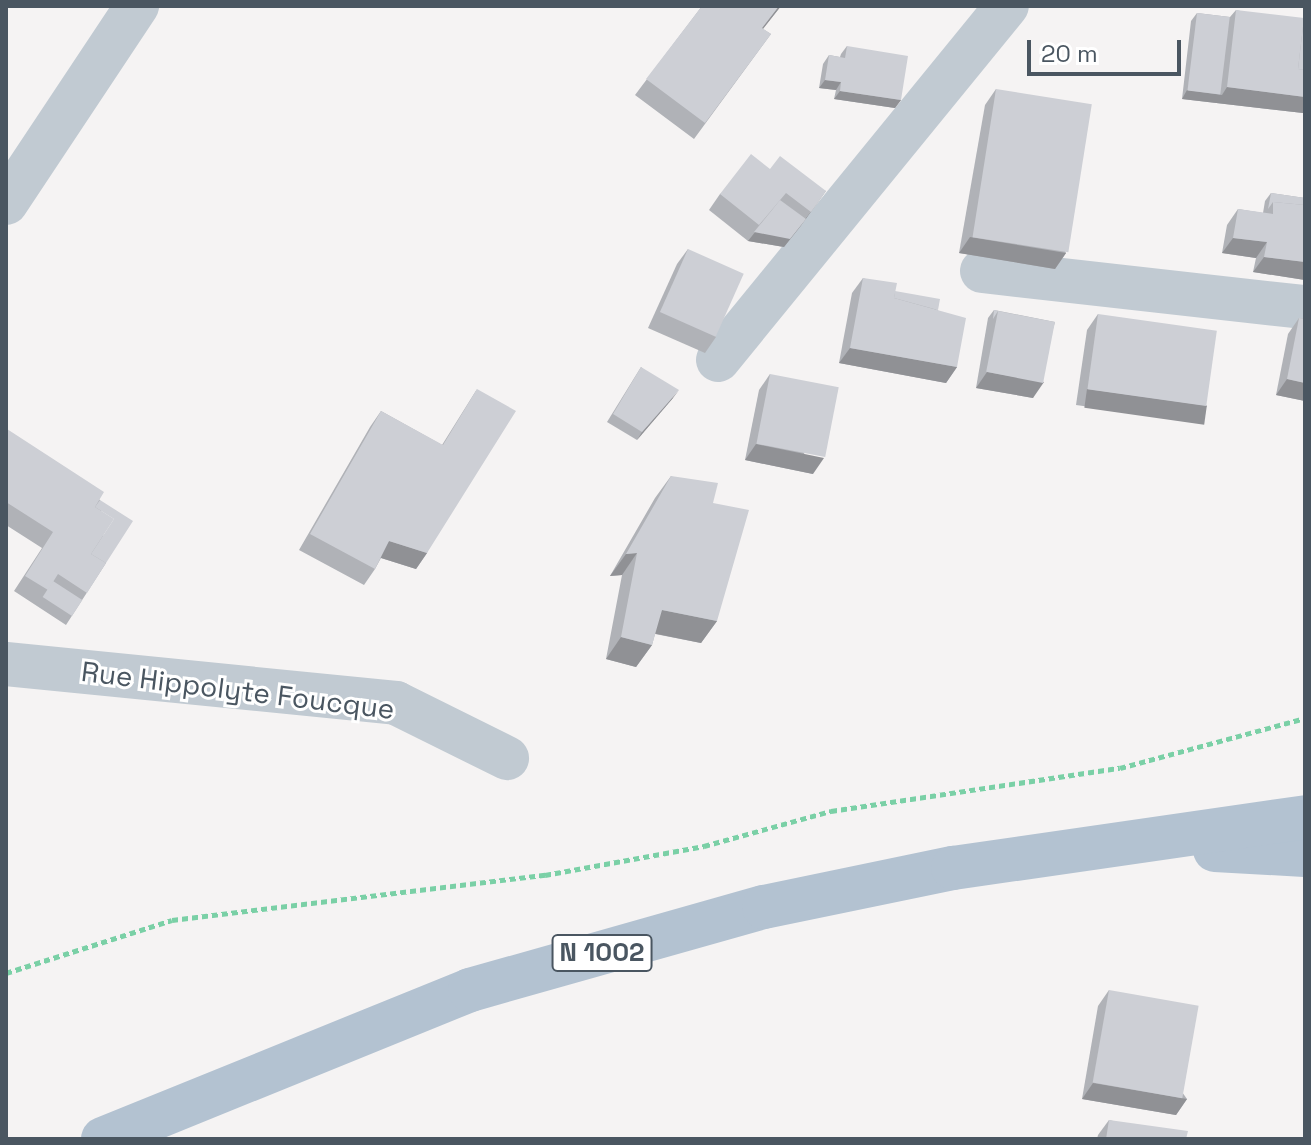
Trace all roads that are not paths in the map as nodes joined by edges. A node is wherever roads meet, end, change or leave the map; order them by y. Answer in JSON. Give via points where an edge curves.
{"nodes":[{"id":1,"x":137,"y":6,"type":"edge"},
{"id":2,"x":1007,"y":6,"type":"edge"},
{"id":3,"x":6,"y":203,"type":"edge"},
{"id":4,"x":982,"y":271,"type":"dead end"},
{"id":5,"x":1305,"y":307,"type":"edge"},
{"id":6,"x":718,"y":360,"type":"edge"},
{"id":7,"x":6,"y":664,"type":"edge"},
{"id":8,"x":507,"y":758,"type":"dead end"},
{"id":9,"x":1305,"y":817,"type":"edge"},
{"id":10,"x":1124,"y":846,"type":"junction"},
{"id":11,"x":1305,"y":855,"type":"edge"},
{"id":12,"x":103,"y":1139,"type":"edge"}],
"edges":[{"from":1,"to":3,"type":"street"},
{"from":2,"to":6,"type":"street"},
{"from":4,"to":5,"type":"street"},
{"from":7,"to":8,"type":"street","name":"Rue Hippolyte Foucque","via":[[396,703]]},
{"from":9,"to":10,"type":"main road","number":"N 1002"},
{"from":10,"to":11,"type":"main road","number":"N 1002"},
{"from":10,"to":12,"type":"main road","number":"N 1002","via":[[953,868],[764,907],[484,986]]}]}
